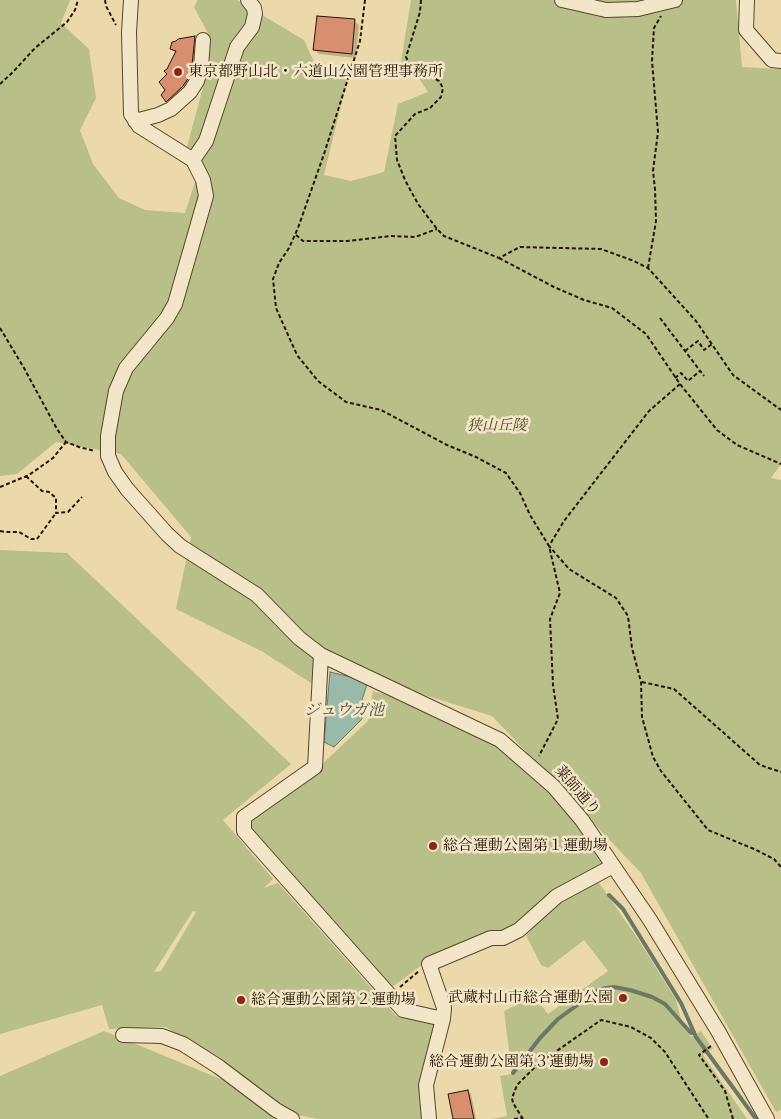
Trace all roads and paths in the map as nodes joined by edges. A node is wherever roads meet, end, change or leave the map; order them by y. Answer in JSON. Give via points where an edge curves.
{"nodes":[{"id":1,"x":78,"y":0,"type":"edge"},
{"id":2,"x":105,"y":0,"type":"edge"},
{"id":3,"x":131,"y":0,"type":"edge"},
{"id":4,"x":248,"y":0,"type":"edge"},
{"id":5,"x":365,"y":0,"type":"edge"},
{"id":6,"x":421,"y":0,"type":"edge"},
{"id":7,"x":562,"y":0,"type":"edge"},
{"id":8,"x":673,"y":0,"type":"edge"},
{"id":9,"x":747,"y":0,"type":"edge"},
{"id":10,"x":129,"y":32,"type":"junction"},
{"id":11,"x":203,"y":40,"type":"dead end"},
{"id":12,"x":781,"y":61,"type":"edge"},
{"id":13,"x":0,"y":84,"type":"edge"},
{"id":14,"x":135,"y":121,"type":"junction"},
{"id":15,"x":192,"y":160,"type":"junction"},
{"id":16,"x":437,"y":229,"type":"junction"},
{"id":17,"x":295,"y":234,"type":"junction"},
{"id":18,"x":499,"y":258,"type":"junction"},
{"id":19,"x":648,"y":268,"type":"junction"},
{"id":20,"x":660,"y":318,"type":"dead end"},
{"id":21,"x":0,"y":328,"type":"edge"},
{"id":22,"x":712,"y":344,"type":"junction"},
{"id":23,"x":684,"y":351,"type":"junction"},
{"id":24,"x":700,"y":371,"type":"junction"},
{"id":25,"x":704,"y":376,"type":"dead end"},
{"id":26,"x":675,"y":378,"type":"junction"},
{"id":27,"x":680,"y":384,"type":"junction"},
{"id":28,"x":781,"y":410,"type":"edge"},
{"id":29,"x":66,"y":442,"type":"junction"},
{"id":30,"x":108,"y":456,"type":"junction"},
{"id":31,"x":781,"y":464,"type":"edge"},
{"id":32,"x":26,"y":476,"type":"junction"},
{"id":33,"x":0,"y":487,"type":"edge"},
{"id":34,"x":82,"y":497,"type":"dead end"},
{"id":35,"x":56,"y":514,"type":"junction"},
{"id":36,"x":0,"y":530,"type":"edge"},
{"id":37,"x":550,"y":546,"type":"junction"},
{"id":38,"x":321,"y":655,"type":"junction"},
{"id":39,"x":641,"y":682,"type":"junction"},
{"id":40,"x":533,"y":767,"type":"junction"},
{"id":41,"x":781,"y":772,"type":"edge"},
{"id":42,"x":613,"y":866,"type":"junction"},
{"id":43,"x":781,"y":866,"type":"edge"},
{"id":44,"x":429,"y":964,"type":"junction"},
{"id":45,"x":399,"y":988,"type":"dead end"},
{"id":46,"x":443,"y":1019,"type":"junction"},
{"id":47,"x":123,"y":1035,"type":"dead end"},
{"id":48,"x":711,"y":1046,"type":"dead end"},
{"id":49,"x":522,"y":1118,"type":"edge"},
{"id":50,"x":708,"y":1118,"type":"edge"},
{"id":51,"x":292,"y":1119,"type":"edge"},
{"id":52,"x":429,"y":1119,"type":"edge"},
{"id":53,"x":514,"y":1119,"type":"edge"},
{"id":54,"x":712,"y":1119,"type":"edge"},
{"id":55,"x":733,"y":1119,"type":"edge"},
{"id":56,"x":767,"y":1119,"type":"edge"}],
"edges":[{"from":1,"to":13,"type":"path","via":[[67,22],[35,48]]},
{"from":2,"to":10,"type":"path","via":[[116,25]]},
{"from":3,"to":10,"type":"street"},
{"from":4,"to":15,"type":"street","via":[[255,14],[252,27],[237,47],[206,141]]},
{"from":5,"to":17,"type":"path","via":[[360,41]]},
{"from":6,"to":16,"type":"path","via":[[406,57],[410,65],[439,81],[443,88],[441,97],[430,108],[415,114],[395,136],[405,180]]},
{"from":7,"to":8,"type":"street","via":[[606,10],[638,9]]},
{"from":8,"to":19,"type":"path","via":[[654,28],[652,61],[658,132],[652,171],[656,220]]},
{"from":9,"to":12,"type":"street","via":[[746,30],[772,60]]},
{"from":10,"to":14,"type":"street","via":[[130,103]]},
{"from":11,"to":14,"type":"street","via":[[201,67],[190,92],[171,109]]},
{"from":14,"to":15,"type":"street"},
{"from":15,"to":30,"type":"street","via":[[204,180],[206,196],[196,235],[175,304],[126,368],[116,391]]},
{"from":16,"to":17,"type":"path","via":[[415,237],[347,241],[303,241]]},
{"from":16,"to":18,"type":"path","via":[[444,236]]},
{"from":17,"to":37,"type":"path","via":[[273,279],[276,308],[297,354],[318,381],[346,402],[381,410],[506,473]]},
{"from":18,"to":19,"type":"path","via":[[520,246],[601,249]]},
{"from":18,"to":26,"type":"path","via":[[561,290],[612,308],[646,334]]},
{"from":19,"to":22,"type":"path","via":[[696,321]]},
{"from":20,"to":23,"type":"path"},
{"from":21,"to":29,"type":"path"},
{"from":22,"to":23,"type":"path","via":[[704,350],[698,341]]},
{"from":22,"to":28,"type":"path","via":[[733,376]]},
{"from":23,"to":24,"type":"path"},
{"from":24,"to":25,"type":"path"},
{"from":24,"to":26,"type":"path","via":[[688,381],[681,373]]},
{"from":26,"to":27,"type":"path"},
{"from":27,"to":31,"type":"path","via":[[717,430],[737,444]]},
{"from":27,"to":37,"type":"path","via":[[649,411],[564,521]]},
{"from":29,"to":30,"type":"path"},
{"from":29,"to":32,"type":"path","via":[[53,458]]},
{"from":30,"to":38,"type":"street","name":"薬師通り","via":[[127,489],[167,534],[180,546],[257,595],[299,638]]},
{"from":32,"to":33,"type":"path"},
{"from":32,"to":35,"type":"path","via":[[42,491],[56,498]]},
{"from":34,"to":35,"type":"path","via":[[68,512]]},
{"from":35,"to":36,"type":"path","via":[[37,539],[19,532]]},
{"from":37,"to":39,"type":"path","via":[[569,569],[616,598],[628,616]]},
{"from":37,"to":40,"type":"path","via":[[560,593],[550,619],[558,719]]},
{"from":38,"to":40,"type":"street","name":"薬師通り","via":[[500,740]]},
{"from":38,"to":46,"type":"street","via":[[315,767],[244,817],[244,831],[403,1010]]},
{"from":39,"to":41,"type":"path","via":[[674,689],[760,765]]},
{"from":39,"to":43,"type":"path","via":[[642,717],[653,757],[661,771],[708,830],[754,849]]},
{"from":40,"to":42,"type":"street","name":"薬師通り","via":[[582,820]]},
{"from":42,"to":44,"type":"street","via":[[557,896],[519,930]]},
{"from":42,"to":56,"type":"street","name":"薬師通り","via":[[718,1031]]},
{"from":44,"to":45,"type":"path"},
{"from":44,"to":46,"type":"street","via":[[444,1008]]},
{"from":46,"to":52,"type":"street","via":[[426,1085]]},
{"from":47,"to":51,"type":"street","via":[[162,1036],[183,1044]]},
{"from":48,"to":55,"type":"path","via":[[699,1055],[725,1091]]},
{"from":49,"to":50,"type":"path","via":[[512,1098],[517,1085],[538,1064],[601,1020],[631,1027],[651,1038],[665,1052]]},
{"from":49,"to":53,"type":"path"},
{"from":50,"to":54,"type":"path"}]}
